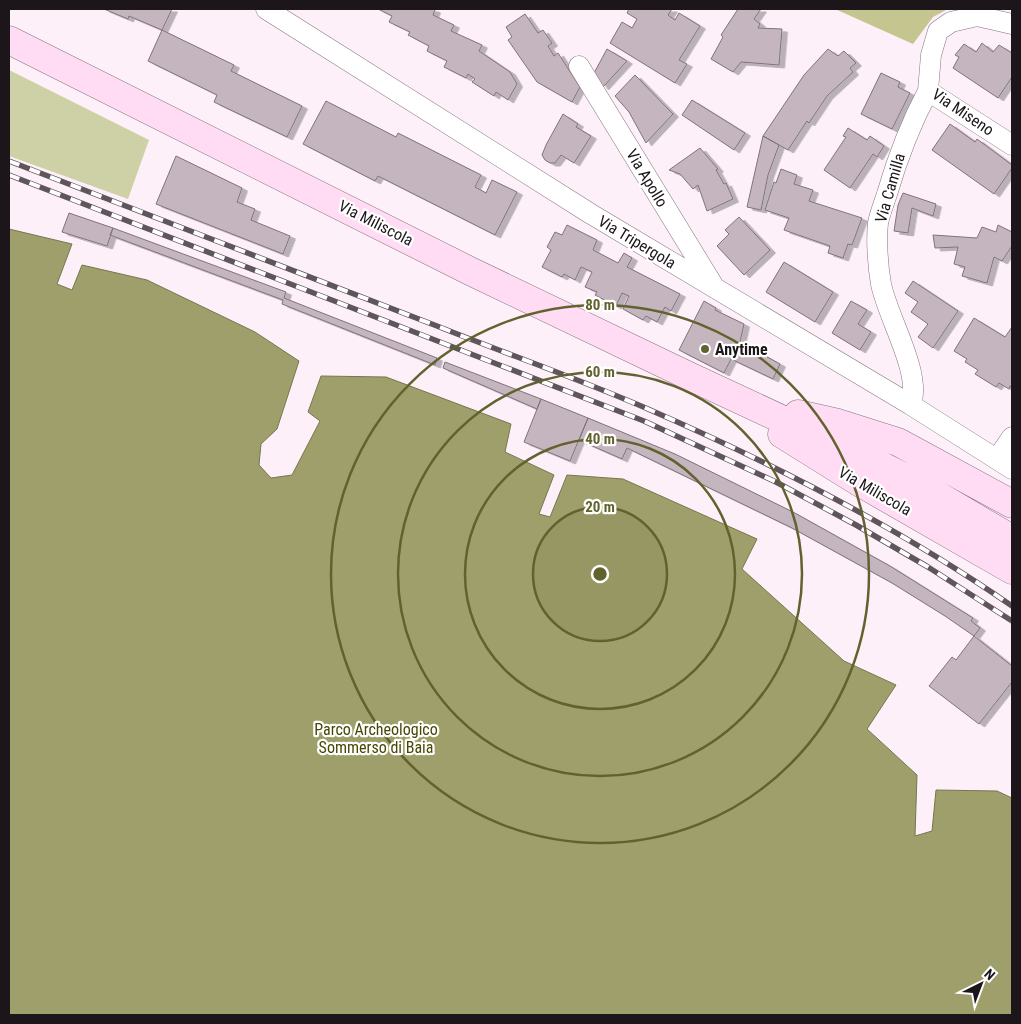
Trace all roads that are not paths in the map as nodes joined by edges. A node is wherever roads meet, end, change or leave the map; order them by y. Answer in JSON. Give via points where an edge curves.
{"nodes":[{"id":1,"x":266,"y":9,"type":"edge"},
{"id":2,"x":1012,"y":24,"type":"edge"},
{"id":3,"x":9,"y":40,"type":"edge"},
{"id":4,"x":579,"y":66,"type":"dead end"},
{"id":5,"x":928,"y":91,"type":"junction"},
{"id":6,"x":1012,"y":145,"type":"edge"},
{"id":7,"x":715,"y":289,"type":"junction"},
{"id":8,"x":745,"y":402,"type":"junction"},
{"id":9,"x":911,"y":406,"type":"junction"},
{"id":10,"x":1012,"y":437,"type":"edge"},
{"id":11,"x":1004,"y":464,"type":"edge"},
{"id":12,"x":1012,"y":504,"type":"edge"},
{"id":13,"x":1012,"y":539,"type":"edge"},
{"id":14,"x":1012,"y":570,"type":"edge"}],
"edges":[{"from":1,"to":7,"type":"street","name":"Via Tripergola"},
{"from":2,"to":5,"type":"street","name":"Via Miseno","via":[[977,16],[951,22],[938,31],[931,55]]},
{"from":3,"to":8,"type":"main road","name":"Via Miliscola","via":[[470,271]]},
{"from":4,"to":7,"type":"street","name":"Via Apollo"},
{"from":5,"to":6,"type":"street","name":"Via Miseno"},
{"from":5,"to":9,"type":"street","name":"Via Camilla","via":[[909,127],[878,223],[881,285],[912,376],[914,396]]},
{"from":7,"to":9,"type":"street","name":"Via Tripergola"},
{"from":8,"to":12,"type":"main road","name":"Via Miliscola","via":[[838,423],[898,442]]},
{"from":8,"to":13,"type":"main road","name":"Via Miliscola","via":[[894,472]]},
{"from":8,"to":14,"type":"main road","name":"Via Miliscola","via":[[781,433],[817,457]]},
{"from":9,"to":11,"type":"street","name":"Via Tripergola"},
{"from":10,"to":11,"type":"street"}]}
